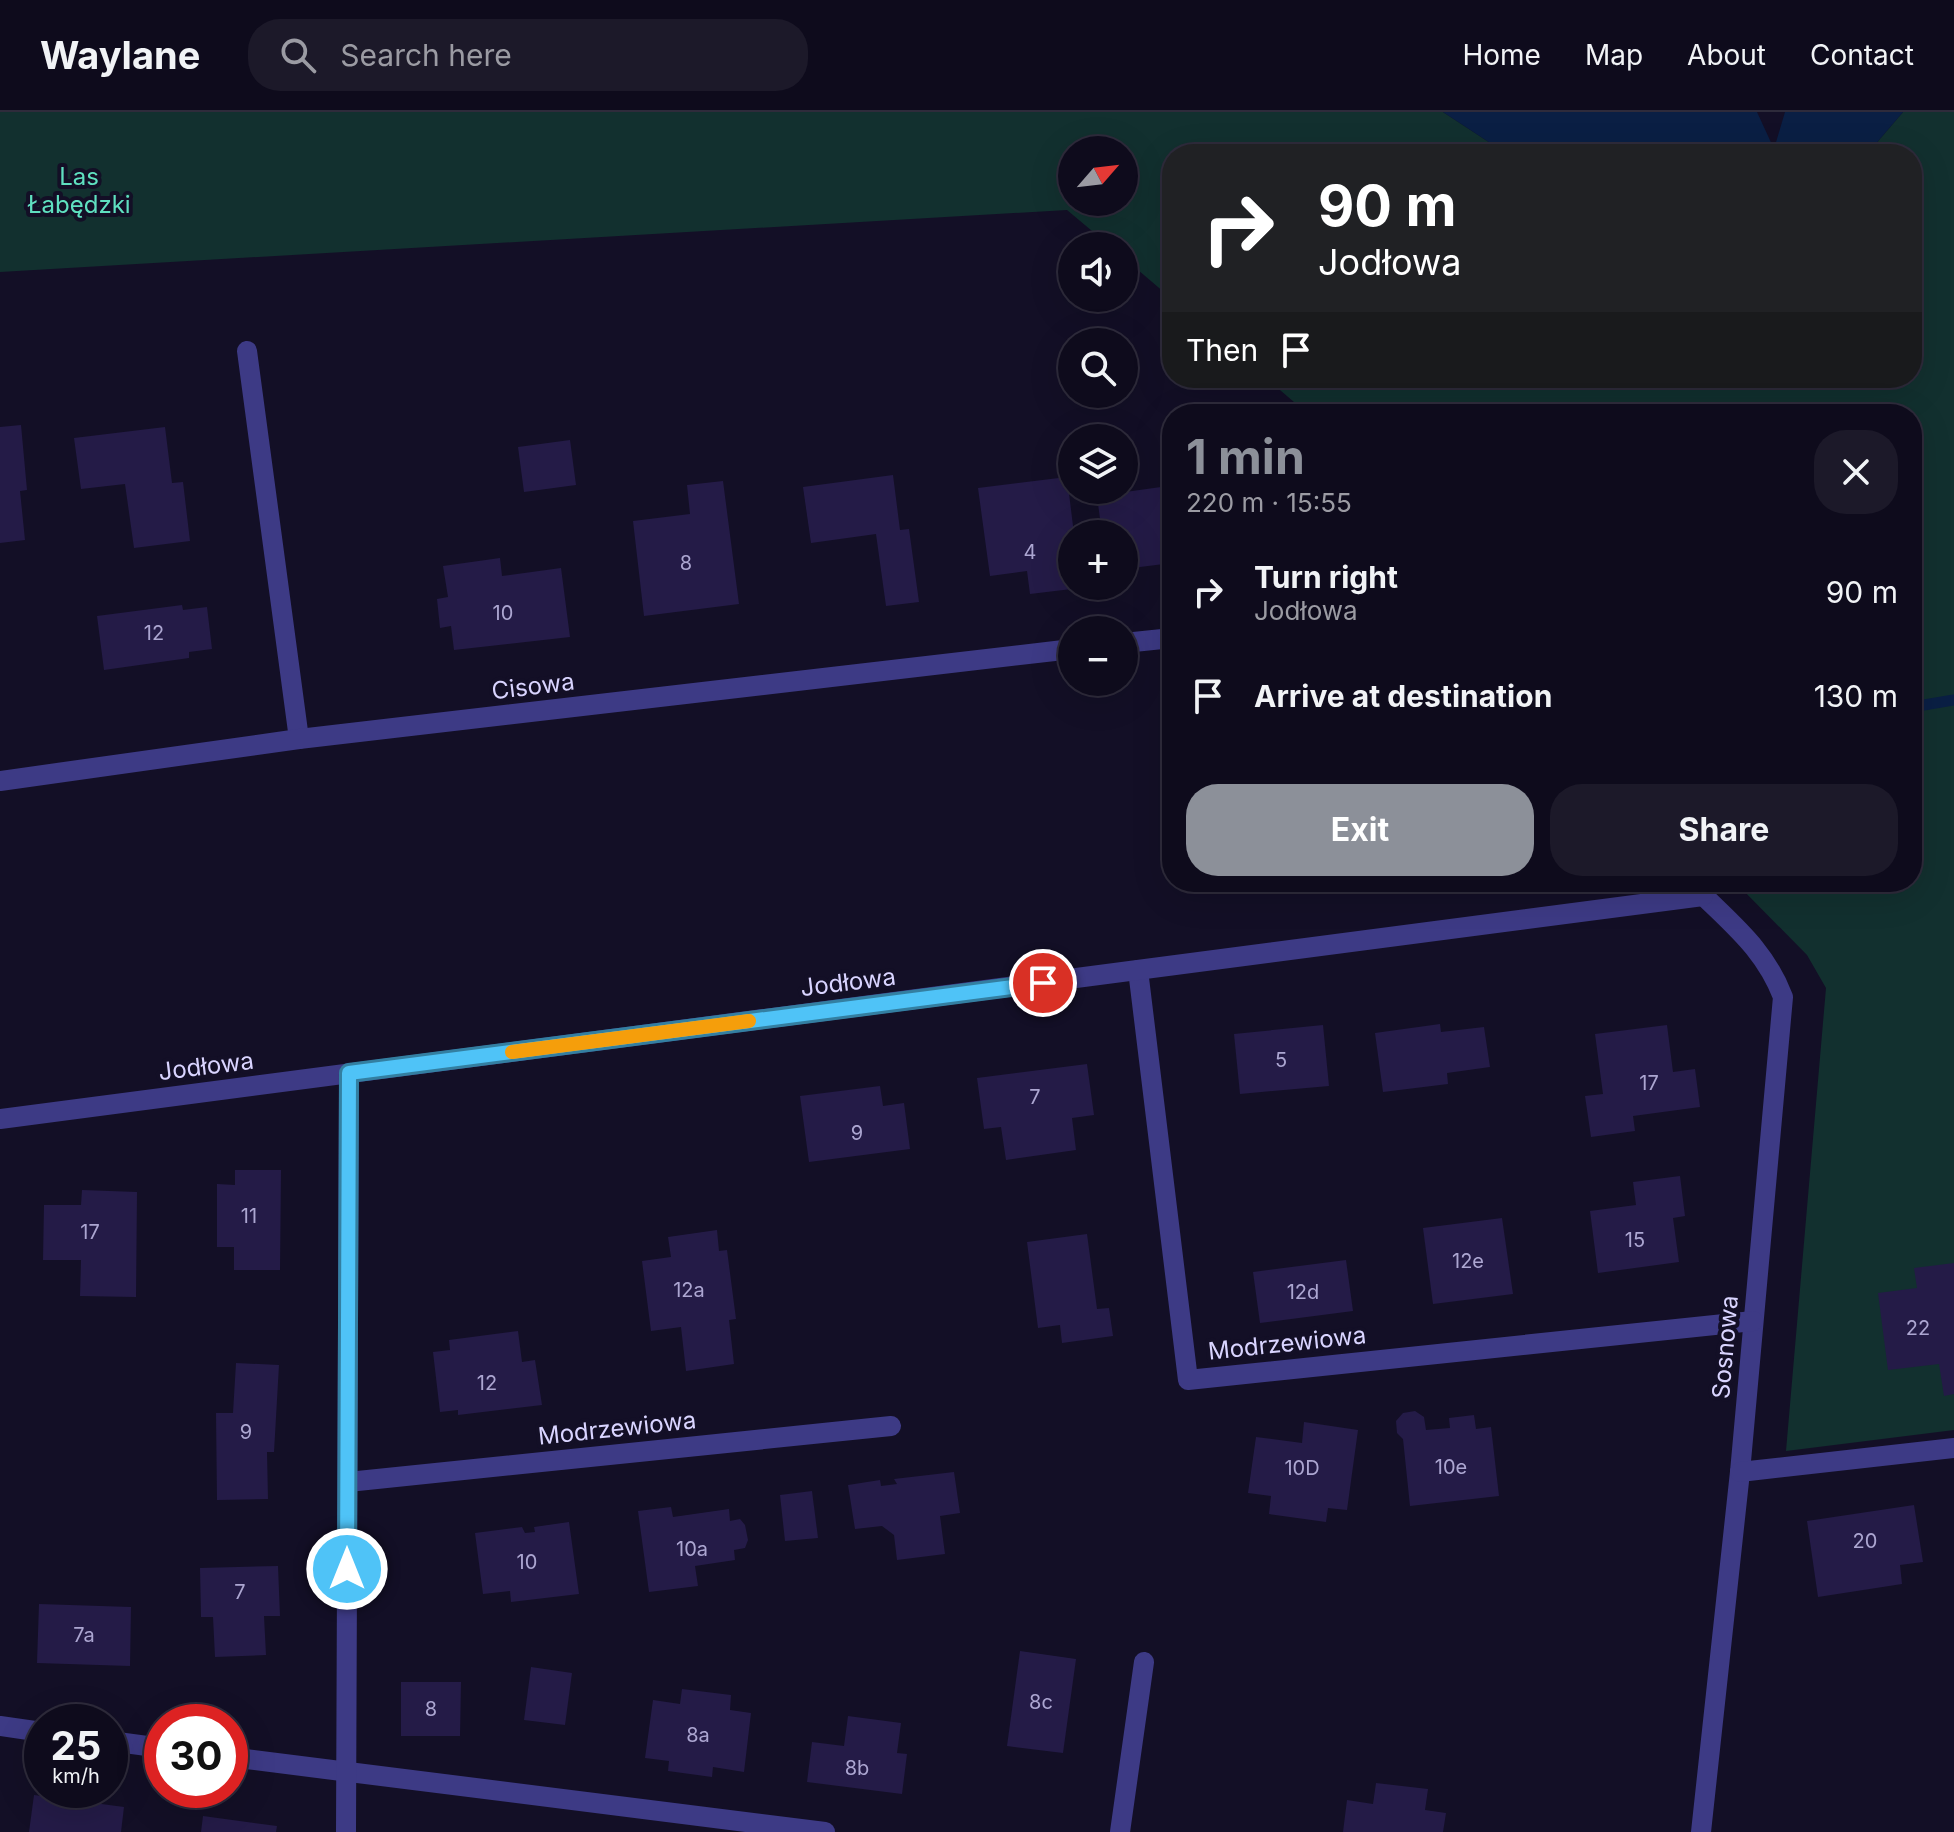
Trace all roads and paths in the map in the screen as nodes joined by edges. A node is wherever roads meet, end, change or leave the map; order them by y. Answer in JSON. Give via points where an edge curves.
{"nodes":[{"id":1,"x":247,"y":351,"type":"dead end"},
{"id":2,"x":1162,"y":639,"type":"edge"},
{"id":3,"x":1138,"y":642,"type":"edge"},
{"id":4,"x":1058,"y":651,"type":"edge"},
{"id":5,"x":299,"y":739,"type":"junction"},
{"id":6,"x":0,"y":781,"type":"edge"},
{"id":7,"x":1676,"y":892,"type":"edge"},
{"id":8,"x":1700,"y":892,"type":"edge"},
{"id":9,"x":1138,"y":970,"type":"junction"},
{"id":10,"x":349,"y":1073,"type":"junction"},
{"id":11,"x":0,"y":1119,"type":"edge"},
{"id":12,"x":1753,"y":1321,"type":"junction"},
{"id":13,"x":891,"y":1426,"type":"dead end"},
{"id":14,"x":1954,"y":1448,"type":"edge"},
{"id":15,"x":1740,"y":1472,"type":"junction"},
{"id":16,"x":348,"y":1482,"type":"junction"},
{"id":17,"x":1144,"y":1662,"type":"dead end"},
{"id":18,"x":0,"y":1726,"type":"edge"},
{"id":19,"x":24,"y":1729,"type":"edge"},
{"id":20,"x":248,"y":1759,"type":"edge"},
{"id":21,"x":346,"y":1773,"type":"junction"},
{"id":22,"x":346,"y":1832,"type":"edge"},
{"id":23,"x":825,"y":1832,"type":"edge"},
{"id":24,"x":1120,"y":1832,"type":"edge"},
{"id":25,"x":1701,"y":1832,"type":"edge"}],
"edges":[{"from":1,"to":5,"type":"street"},
{"from":2,"to":3,"type":"street"},
{"from":4,"to":5,"type":"street","name":"Cisowa"},
{"from":5,"to":6,"type":"street","name":"Cisowa"},
{"from":7,"to":9,"type":"street","name":"Jodłowa"},
{"from":8,"to":12,"type":"street","name":"Sosnowa","via":[[1757,947],[1783,997]]},
{"from":9,"to":10,"type":"street","name":"Jodłowa"},
{"from":9,"to":12,"type":"street","name":"Modrzewiowa","via":[[1188,1380]]},
{"from":10,"to":11,"type":"street","name":"Jodłowa"},
{"from":10,"to":16,"type":"street"},
{"from":12,"to":15,"type":"street","name":"Sosnowa"},
{"from":13,"to":16,"type":"street","name":"Modrzewiowa"},
{"from":14,"to":15,"type":"street"},
{"from":15,"to":25,"type":"street","name":"Sosnowa"},
{"from":16,"to":21,"type":"street"},
{"from":17,"to":24,"type":"street"},
{"from":18,"to":19,"type":"street"},
{"from":20,"to":21,"type":"street"},
{"from":21,"to":22,"type":"street"},
{"from":21,"to":23,"type":"street"}]}
